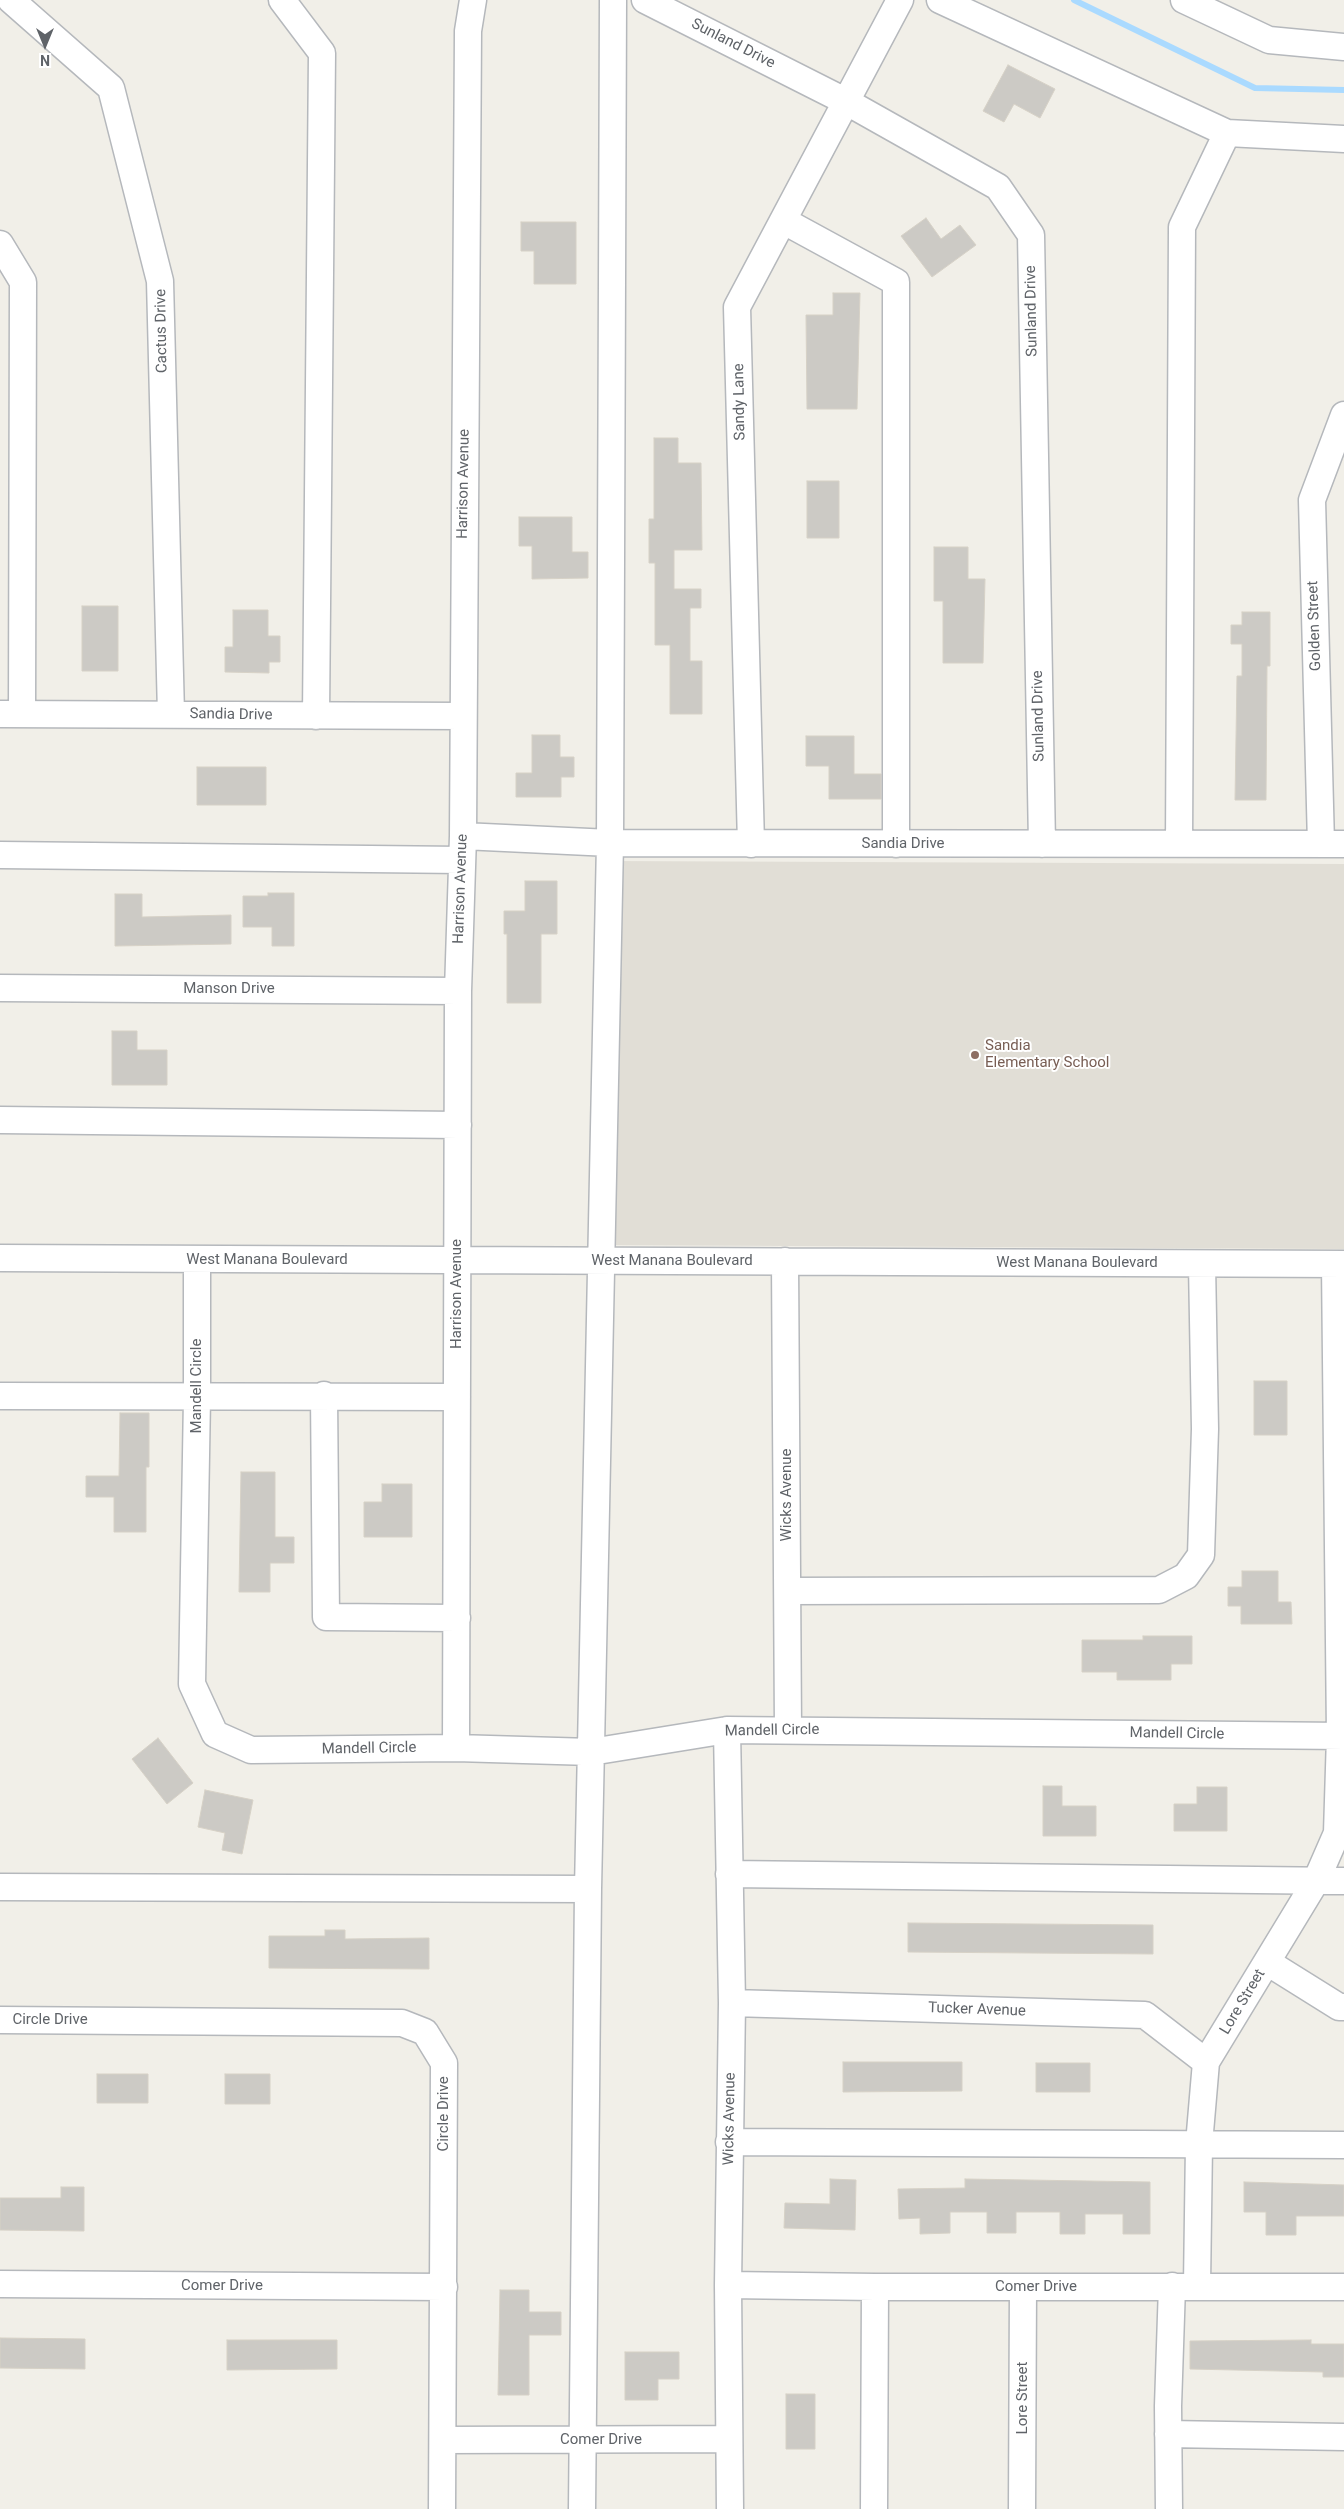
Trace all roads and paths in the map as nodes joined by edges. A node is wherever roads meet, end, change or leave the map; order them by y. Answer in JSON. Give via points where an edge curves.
{"nodes":[{"id":1,"x":11,"y":0,"type":"edge"},
{"id":2,"x":282,"y":0,"type":"edge"},
{"id":3,"x":456,"y":0,"type":"edge"},
{"id":4,"x":473,"y":0,"type":"edge"},
{"id":5,"x":613,"y":0,"type":"edge"},
{"id":6,"x":645,"y":0,"type":"edge"},
{"id":7,"x":900,"y":0,"type":"edge"},
{"id":8,"x":940,"y":0,"type":"edge"},
{"id":9,"x":1184,"y":0,"type":"edge"},
{"id":10,"x":468,"y":31,"type":"junction"},
{"id":11,"x":1344,"y":47,"type":"edge"},
{"id":12,"x":847,"y":102,"type":"junction"},
{"id":13,"x":1227,"y":133,"type":"junction"},
{"id":14,"x":1344,"y":139,"type":"edge"},
{"id":15,"x":784,"y":221,"type":"junction"},
{"id":16,"x":0,"y":244,"type":"edge"},
{"id":17,"x":1343,"y":423,"type":"edge"},
{"id":18,"x":11,"y":714,"type":"edge"},
{"id":19,"x":170,"y":714,"type":"junction"},
{"id":20,"x":316,"y":716,"type":"junction"},
{"id":21,"x":462,"y":716,"type":"junction"},
{"id":22,"x":610,"y":843,"type":"junction"},
{"id":23,"x":751,"y":844,"type":"junction"},
{"id":24,"x":896,"y":844,"type":"junction"},
{"id":25,"x":1042,"y":844,"type":"junction"},
{"id":26,"x":1179,"y":844,"type":"junction"},
{"id":27,"x":1333,"y":844,"type":"edge"},
{"id":28,"x":462,"y":848,"type":"junction"},
{"id":29,"x":0,"y":855,"type":"edge"},
{"id":30,"x":0,"y":988,"type":"edge"},
{"id":31,"x":458,"y":991,"type":"junction"},
{"id":32,"x":0,"y":1120,"type":"edge"},
{"id":33,"x":458,"y":1125,"type":"junction"},
{"id":34,"x":0,"y":1258,"type":"edge"},
{"id":35,"x":196,"y":1260,"type":"junction"},
{"id":36,"x":458,"y":1261,"type":"junction"},
{"id":37,"x":601,"y":1261,"type":"junction"},
{"id":38,"x":785,"y":1261,"type":"junction"},
{"id":39,"x":1202,"y":1264,"type":"junction"},
{"id":40,"x":1340,"y":1264,"type":"edge"},
{"id":41,"x":324,"y":1395,"type":"junction"},
{"id":42,"x":0,"y":1396,"type":"edge"},
{"id":43,"x":456,"y":1397,"type":"junction"},
{"id":44,"x":197,"y":1398,"type":"junction"},
{"id":45,"x":788,"y":1591,"type":"junction"},
{"id":46,"x":456,"y":1618,"type":"junction"},
{"id":47,"x":727,"y":1730,"type":"junction"},
{"id":48,"x":788,"y":1730,"type":"junction"},
{"id":49,"x":1342,"y":1736,"type":"edge"},
{"id":50,"x":456,"y":1748,"type":"junction"},
{"id":51,"x":591,"y":1752,"type":"junction"},
{"id":52,"x":730,"y":1874,"type":"junction"},
{"id":53,"x":1316,"y":1881,"type":"junction"},
{"id":54,"x":1344,"y":1881,"type":"edge"},
{"id":55,"x":0,"y":1887,"type":"edge"},
{"id":56,"x":588,"y":1889,"type":"junction"},
{"id":57,"x":1267,"y":1962,"type":"junction"},
{"id":58,"x":732,"y":2003,"type":"junction"},
{"id":59,"x":1344,"y":2007,"type":"edge"},
{"id":60,"x":0,"y":2020,"type":"edge"},
{"id":61,"x":1206,"y":2062,"type":"junction"},
{"id":62,"x":729,"y":2142,"type":"junction"},
{"id":63,"x":1199,"y":2144,"type":"junction"},
{"id":64,"x":1344,"y":2145,"type":"edge"},
{"id":65,"x":0,"y":2284,"type":"edge"},
{"id":66,"x":728,"y":2285,"type":"junction"},
{"id":67,"x":1198,"y":2285,"type":"junction"},
{"id":68,"x":1172,"y":2286,"type":"junction"},
{"id":69,"x":1344,"y":2286,"type":"edge"},
{"id":70,"x":444,"y":2287,"type":"junction"},
{"id":71,"x":1023,"y":2287,"type":"junction"},
{"id":72,"x":874,"y":2288,"type":"junction"},
{"id":73,"x":1168,"y":2434,"type":"junction"},
{"id":74,"x":1344,"y":2438,"type":"edge"},
{"id":75,"x":729,"y":2439,"type":"junction"},
{"id":76,"x":444,"y":2440,"type":"junction"},
{"id":77,"x":583,"y":2441,"type":"junction"},
{"id":78,"x":442,"y":2509,"type":"edge"},
{"id":79,"x":582,"y":2509,"type":"edge"},
{"id":80,"x":730,"y":2509,"type":"edge"},
{"id":81,"x":874,"y":2509,"type":"edge"},
{"id":82,"x":1022,"y":2509,"type":"edge"},
{"id":83,"x":1169,"y":2509,"type":"edge"}],
"edges":[{"from":1,"to":19,"type":"street","name":"Cactus Drive","via":[[111,88],[160,281]]},
{"from":2,"to":20,"type":"street","via":[[322,54]]},
{"from":3,"to":10,"type":"street","name":"Harrison Avenue"},
{"from":4,"to":10,"type":"street","name":"Harrison Avenue"},
{"from":5,"to":22,"type":"street"},
{"from":6,"to":12,"type":"street","name":"Sunland Drive"},
{"from":7,"to":12,"type":"street","name":"Sandy Lane"},
{"from":8,"to":13,"type":"street"},
{"from":9,"to":11,"type":"street","via":[[1269,40]]},
{"from":10,"to":21,"type":"street","name":"Harrison Avenue"},
{"from":12,"to":15,"type":"street","name":"Sandy Lane"},
{"from":12,"to":25,"type":"street","name":"Sunland Drive","via":[[998,187],[1030,235]]},
{"from":13,"to":14,"type":"street"},
{"from":13,"to":26,"type":"street","via":[[1182,227]]},
{"from":15,"to":23,"type":"street","name":"Sandy Lane","via":[[738,307]]},
{"from":15,"to":24,"type":"street","via":[[896,282]]},
{"from":16,"to":18,"type":"street","via":[[23,282]]},
{"from":17,"to":27,"type":"street","name":"Golden Street","via":[[1312,500]]},
{"from":18,"to":19,"type":"street","name":"Sandia Drive"},
{"from":19,"to":20,"type":"street","name":"Sandia Drive"},
{"from":20,"to":21,"type":"street","name":"Sandia Drive"},
{"from":21,"to":28,"type":"street","name":"Harrison Avenue"},
{"from":22,"to":23,"type":"street","name":"Sandia Drive"},
{"from":22,"to":28,"type":"street","name":"Sandia Drive"},
{"from":22,"to":37,"type":"street"},
{"from":23,"to":24,"type":"street","name":"Sandia Drive"},
{"from":24,"to":25,"type":"street","name":"Sandia Drive"},
{"from":25,"to":26,"type":"street","name":"Sandia Drive"},
{"from":26,"to":27,"type":"street","name":"Sandia Drive"},
{"from":28,"to":29,"type":"street","name":"Sandia Drive"},
{"from":28,"to":31,"type":"street","name":"Harrison Avenue"},
{"from":30,"to":31,"type":"street","name":"Manson Drive"},
{"from":31,"to":33,"type":"street","name":"Harrison Avenue"},
{"from":32,"to":33,"type":"street"},
{"from":33,"to":36,"type":"street","name":"Harrison Avenue"},
{"from":34,"to":35,"type":"street","name":"West Manana Boulevard"},
{"from":35,"to":36,"type":"street","name":"West Manana Boulevard"},
{"from":35,"to":44,"type":"street","name":"Mandell Circle"},
{"from":36,"to":37,"type":"street","name":"West Manana Boulevard"},
{"from":36,"to":43,"type":"street","name":"Harrison Avenue"},
{"from":37,"to":38,"type":"street","name":"West Manana Boulevard"},
{"from":37,"to":51,"type":"street"},
{"from":38,"to":39,"type":"street","name":"West Manana Boulevard"},
{"from":38,"to":45,"type":"street","name":"Wicks Avenue"},
{"from":39,"to":40,"type":"street","name":"West Manana Boulevard"},
{"from":39,"to":45,"type":"street","via":[[1205,1429],[1201,1555],[1186,1576],[1159,1590]]},
{"from":40,"to":49,"type":"street"},
{"from":41,"to":43,"type":"street"},
{"from":41,"to":44,"type":"street"},
{"from":41,"to":46,"type":"street","via":[[326,1617]]},
{"from":42,"to":44,"type":"street"},
{"from":43,"to":46,"type":"street","name":"Harrison Avenue"},
{"from":44,"to":50,"type":"street","name":"Mandell Circle","via":[[192,1684],[216,1734],[251,1750]]},
{"from":45,"to":48,"type":"street","name":"Wicks Avenue"},
{"from":46,"to":50,"type":"street","name":"Harrison Avenue"},
{"from":47,"to":48,"type":"street","name":"Mandell Circle"},
{"from":47,"to":51,"type":"street","name":"Mandell Circle"},
{"from":47,"to":52,"type":"street","name":"Wicks Avenue"},
{"from":48,"to":49,"type":"street","name":"Mandell Circle"},
{"from":49,"to":53,"type":"street","name":"Lore Street","via":[[1337,1833]]},
{"from":50,"to":51,"type":"street","name":"Mandell Circle"},
{"from":51,"to":56,"type":"street"},
{"from":52,"to":53,"type":"street"},
{"from":52,"to":58,"type":"street","name":"Wicks Avenue"},
{"from":53,"to":54,"type":"street"},
{"from":53,"to":57,"type":"street","name":"Lore Street"},
{"from":55,"to":56,"type":"street"},
{"from":56,"to":77,"type":"street"},
{"from":57,"to":59,"type":"street"},
{"from":57,"to":61,"type":"street","name":"Lore Street"},
{"from":58,"to":61,"type":"street","name":"Tucker Avenue","via":[[1145,2016]]},
{"from":58,"to":62,"type":"street","name":"Wicks Avenue"},
{"from":60,"to":70,"type":"street","name":"Circle Drive","via":[[402,2023],[425,2032],[444,2062]]},
{"from":61,"to":63,"type":"street","name":"Lore Street"},
{"from":62,"to":63,"type":"street"},
{"from":62,"to":66,"type":"street","name":"Wicks Avenue"},
{"from":63,"to":64,"type":"street"},
{"from":63,"to":67,"type":"street","name":"Lore Street"},
{"from":65,"to":70,"type":"street","name":"Comer Drive"},
{"from":66,"to":72,"type":"street","name":"Comer Drive"},
{"from":66,"to":75,"type":"street","name":"Wicks Avenue"},
{"from":67,"to":68,"type":"street","name":"Comer Drive"},
{"from":67,"to":69,"type":"street","name":"Comer Drive"},
{"from":68,"to":71,"type":"street","name":"Comer Drive"},
{"from":68,"to":73,"type":"street"},
{"from":70,"to":76,"type":"street","name":"Circle Drive"},
{"from":71,"to":72,"type":"street","name":"Comer Drive"},
{"from":71,"to":82,"type":"street","name":"Lore Street"},
{"from":72,"to":81,"type":"street"},
{"from":73,"to":74,"type":"street"},
{"from":73,"to":83,"type":"street"},
{"from":75,"to":77,"type":"street","name":"Comer Drive"},
{"from":75,"to":80,"type":"street","name":"Wicks Avenue"},
{"from":76,"to":77,"type":"street","name":"Comer Drive"},
{"from":76,"to":78,"type":"street","name":"Circle Drive"},
{"from":77,"to":79,"type":"street"}]}
